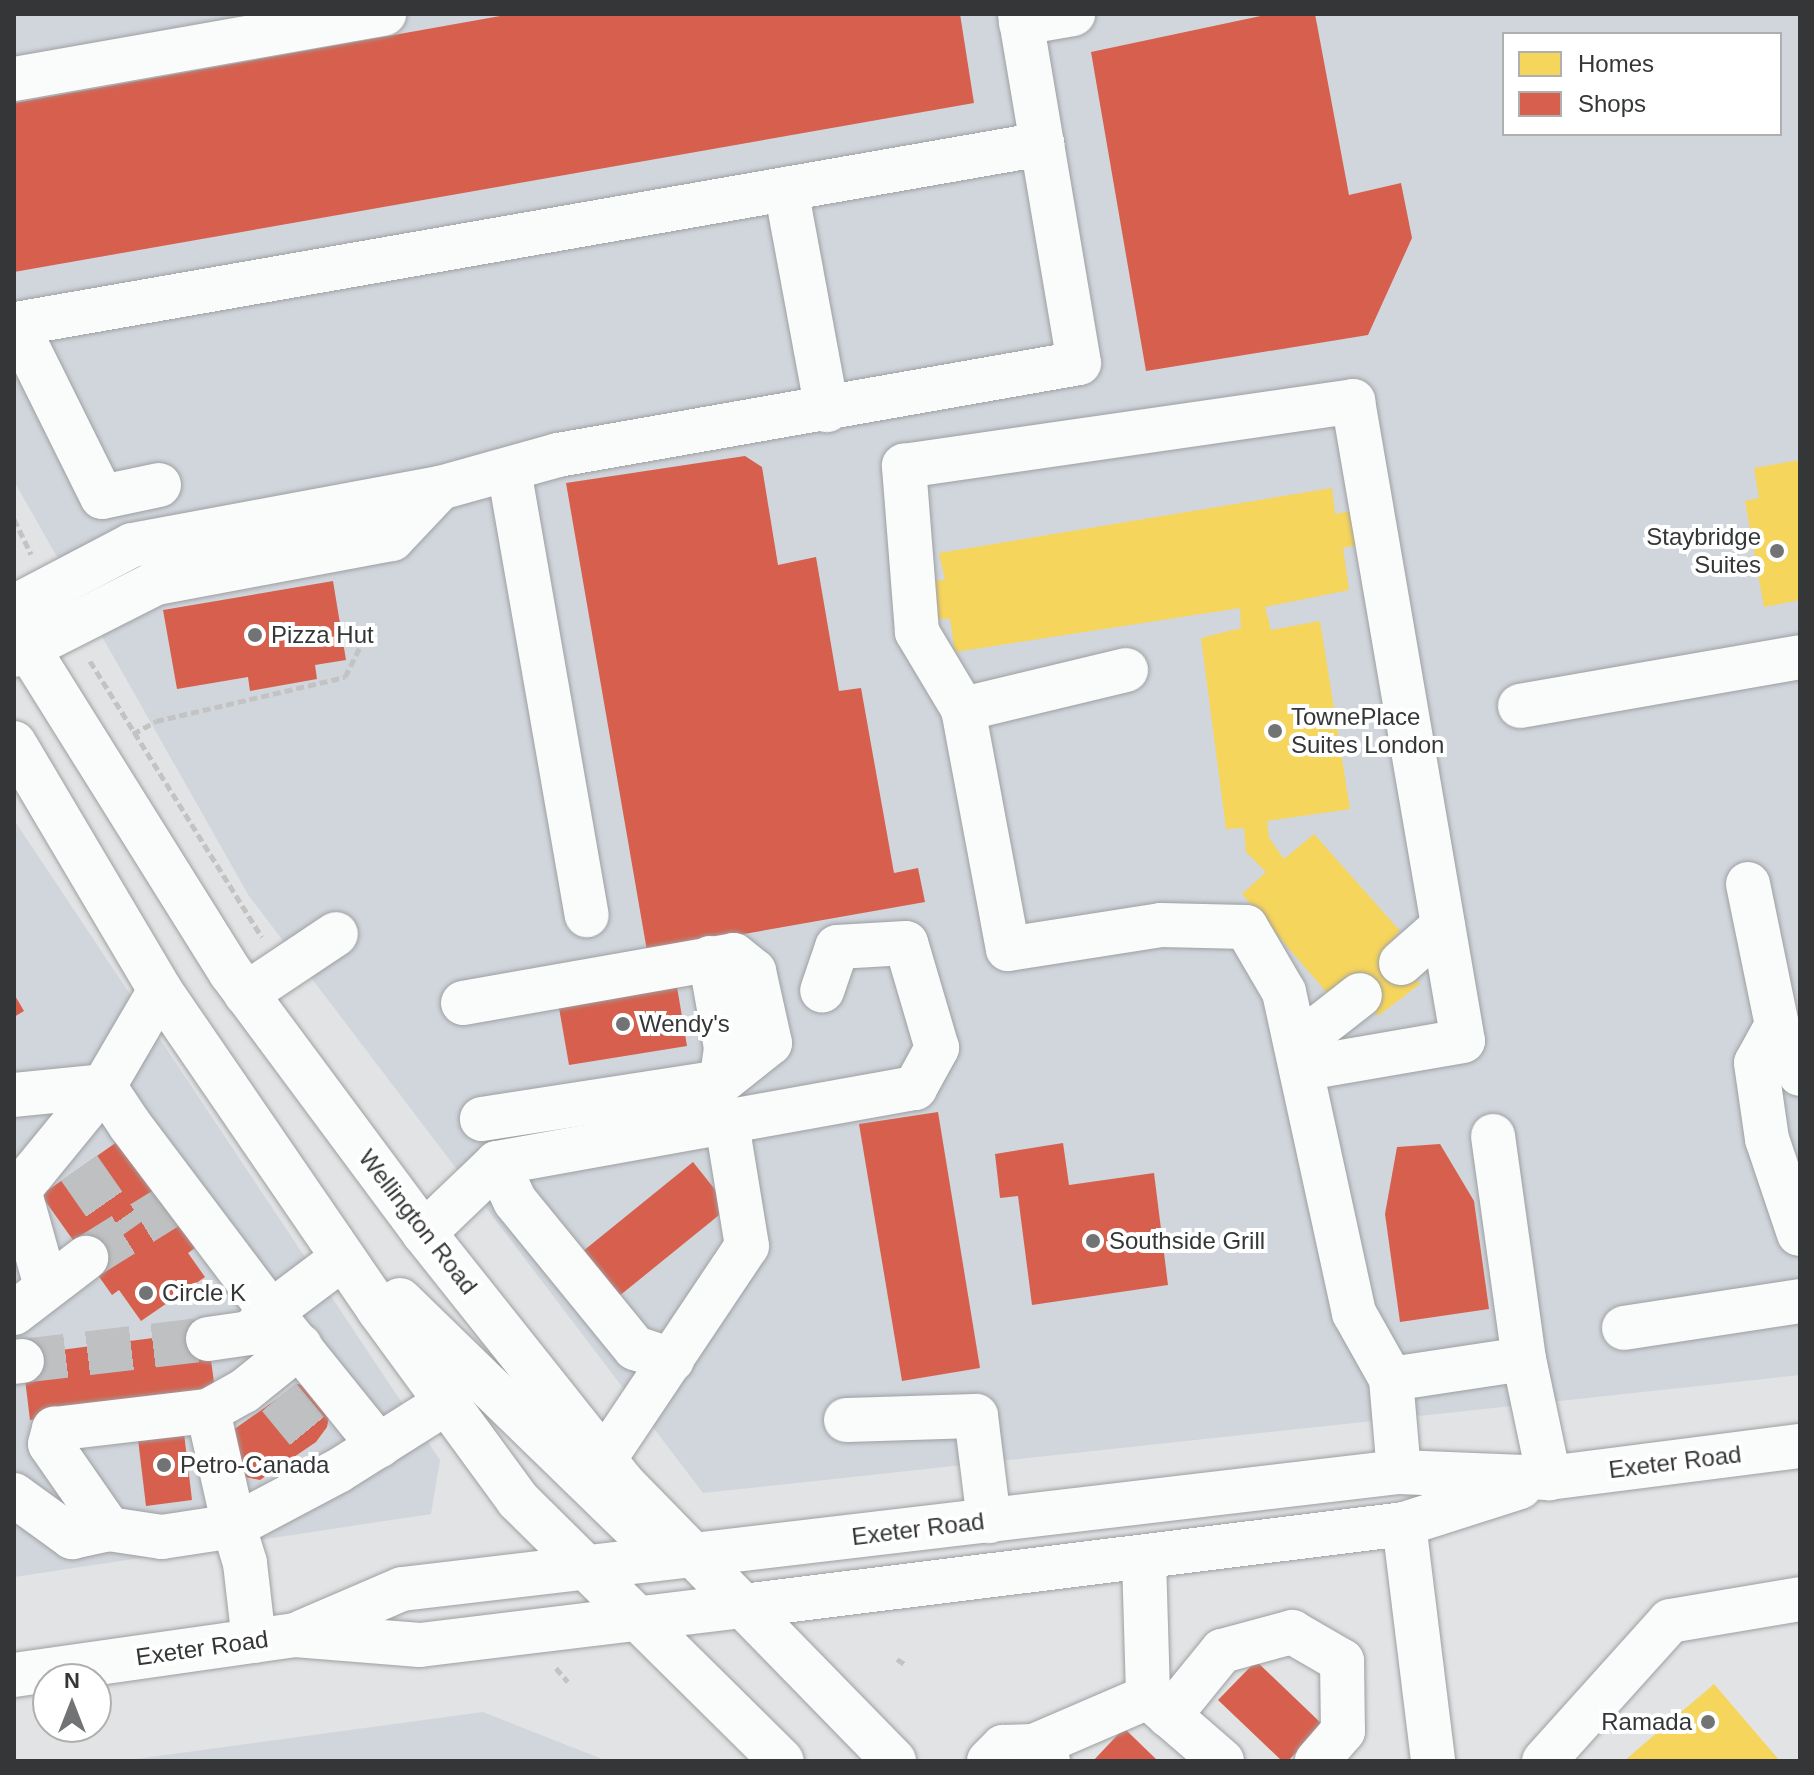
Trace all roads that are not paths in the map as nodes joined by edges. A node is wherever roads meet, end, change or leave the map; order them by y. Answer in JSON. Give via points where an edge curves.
{"nodes":[{"id":1,"x":384,"y":14,"type":"edge"},
{"id":2,"x":1073,"y":14,"type":"edge"},
{"id":3,"x":1020,"y":19,"type":"edge"},
{"id":4,"x":14,"y":79,"type":"edge"},
{"id":5,"x":1042,"y":144,"type":"junction"},
{"id":6,"x":786,"y":189,"type":"junction"},
{"id":7,"x":827,"y":410,"type":"junction"},
{"id":8,"x":509,"y":470,"type":"junction"},
{"id":9,"x":159,"y":485,"type":"dead end"},
{"id":10,"x":440,"y":488,"type":"junction"},
{"id":11,"x":31,"y":597,"type":"edge"},
{"id":12,"x":18,"y":643,"type":"edge"},
{"id":13,"x":1800,"y":657,"type":"edge"},
{"id":14,"x":1126,"y":670,"type":"dead end"},
{"id":15,"x":1520,"y":706,"type":"dead end"},
{"id":16,"x":963,"y":709,"type":"junction"},
{"id":17,"x":14,"y":743,"type":"edge"},
{"id":18,"x":1748,"y":884,"type":"dead end"},
{"id":19,"x":587,"y":915,"type":"dead end"},
{"id":20,"x":1443,"y":926,"type":"junction"},
{"id":21,"x":336,"y":934,"type":"dead end"},
{"id":22,"x":1401,"y":963,"type":"dead end"},
{"id":23,"x":160,"y":990,"type":"junction"},
{"id":24,"x":822,"y":991,"type":"dead end"},
{"id":25,"x":246,"y":994,"type":"junction"},
{"id":26,"x":1360,"y":995,"type":"dead end"},
{"id":27,"x":463,"y":1003,"type":"dead end"},
{"id":28,"x":1777,"y":1025,"type":"junction"},
{"id":29,"x":1298,"y":1057,"type":"junction"},
{"id":30,"x":1800,"y":1074,"type":"edge"},
{"id":31,"x":104,"y":1086,"type":"junction"},
{"id":32,"x":14,"y":1095,"type":"edge"},
{"id":33,"x":724,"y":1103,"type":"junction"},
{"id":34,"x":482,"y":1119,"type":"dead end"},
{"id":35,"x":1493,"y":1136,"type":"dead end"},
{"id":36,"x":497,"y":1163,"type":"junction"},
{"id":37,"x":306,"y":1204,"type":"junction"},
{"id":38,"x":424,"y":1233,"type":"junction"},
{"id":39,"x":1800,"y":1235,"type":"edge"},
{"id":40,"x":86,"y":1258,"type":"tunnel mouth"},
{"id":41,"x":343,"y":1258,"type":"junction"},
{"id":42,"x":30,"y":1300,"type":"edge"},
{"id":43,"x":1800,"y":1301,"type":"edge"},
{"id":44,"x":271,"y":1312,"type":"junction"},
{"id":45,"x":1624,"y":1328,"type":"dead end"},
{"id":46,"x":208,"y":1339,"type":"tunnel mouth"},
{"id":47,"x":300,"y":1346,"type":"junction"},
{"id":48,"x":1524,"y":1359,"type":"junction"},
{"id":49,"x":672,"y":1360,"type":"junction"},
{"id":50,"x":1391,"y":1379,"type":"junction"},
{"id":51,"x":447,"y":1402,"type":"junction"},
{"id":52,"x":208,"y":1411,"type":"junction"},
{"id":53,"x":846,"y":1420,"type":"dead end"},
{"id":54,"x":379,"y":1446,"type":"junction"},
{"id":55,"x":1800,"y":1446,"type":"edge"},
{"id":56,"x":605,"y":1458,"type":"junction"},
{"id":57,"x":1399,"y":1472,"type":"junction"},
{"id":58,"x":1549,"y":1478,"type":"junction"},
{"id":59,"x":14,"y":1495,"type":"edge"},
{"id":60,"x":989,"y":1521,"type":"junction"},
{"id":61,"x":1404,"y":1524,"type":"junction"},
{"id":62,"x":234,"y":1526,"type":"junction"},
{"id":63,"x":109,"y":1529,"type":"junction"},
{"id":64,"x":681,"y":1556,"type":"junction"},
{"id":65,"x":1144,"y":1559,"type":"junction"},
{"id":66,"x":585,"y":1566,"type":"junction"},
{"id":67,"x":1800,"y":1599,"type":"edge"},
{"id":68,"x":743,"y":1606,"type":"junction"},
{"id":69,"x":635,"y":1617,"type":"junction"},
{"id":70,"x":275,"y":1638,"type":"junction"},
{"id":71,"x":14,"y":1675,"type":"edge"},
{"id":72,"x":1159,"y":1706,"type":"junction"},
{"id":73,"x":1041,"y":1754,"type":"edge"},
{"id":74,"x":782,"y":1761,"type":"edge"},
{"id":75,"x":894,"y":1761,"type":"edge"},
{"id":76,"x":989,"y":1761,"type":"edge"},
{"id":77,"x":1222,"y":1761,"type":"edge"},
{"id":78,"x":1317,"y":1761,"type":"edge"},
{"id":79,"x":1433,"y":1761,"type":"edge"},
{"id":80,"x":1544,"y":1761,"type":"edge"}],
"edges":[{"from":1,"to":4,"type":"main road"},
{"from":2,"to":3,"type":"main road"},
{"from":3,"to":5,"type":"main road"},
{"from":5,"to":6,"type":"main road"},
{"from":5,"to":7,"type":"main road","via":[[1079,363]]},
{"from":6,"to":7,"type":"main road"},
{"from":6,"to":9,"type":"main road","via":[[16,324],[102,497]]},
{"from":7,"to":8,"type":"main road","via":[[558,455]]},
{"from":8,"to":10,"type":"main road"},
{"from":8,"to":19,"type":"main road"},
{"from":10,"to":11,"type":"main road","via":[[132,545]]},
{"from":10,"to":12,"type":"main road","via":[[399,533],[383,542],[156,583],[69,626]]},
{"from":12,"to":25,"type":"main road","name":"Wellington Road"},
{"from":13,"to":15,"type":"main road"},
{"from":14,"to":16,"type":"main road"},
{"from":16,"to":20,"type":"main road","via":[[917,632],[904,466],[1353,401]]},
{"from":16,"to":29,"type":"main road","via":[[1008,949],[1161,925],[1246,927],[1284,992]]},
{"from":17,"to":23,"type":"main road"},
{"from":18,"to":28,"type":"main road"},
{"from":20,"to":22,"type":"main road"},
{"from":20,"to":29,"type":"main road","via":[[1463,1041]]},
{"from":21,"to":25,"type":"main road"},
{"from":23,"to":31,"type":"main road"},
{"from":23,"to":37,"type":"main road"},
{"from":24,"to":33,"type":"main road","via":[[837,947],[906,943],[937,1048],[915,1088],[844,1104]]},
{"from":25,"to":38,"type":"main road","name":"Wellington Road"},
{"from":26,"to":29,"type":"main road"},
{"from":27,"to":33,"type":"main road","via":[[734,955],[751,964],[770,1043]]},
{"from":28,"to":30,"type":"main road"},
{"from":28,"to":39,"type":"main road","via":[[1756,1063],[1767,1139]]},
{"from":29,"to":50,"type":"main road","via":[[1354,1313]]},
{"from":31,"to":32,"type":"main road"},
{"from":31,"to":42,"type":"main road","via":[[70,1154],[19,1190]]},
{"from":31,"to":44,"type":"main road","via":[[178,1201]]},
{"from":33,"to":34,"type":"main road"},
{"from":33,"to":36,"type":"main road"},
{"from":33,"to":49,"type":"main road","via":[[747,1246]]},
{"from":35,"to":48,"type":"main road"},
{"from":36,"to":38,"type":"main road"},
{"from":36,"to":49,"type":"main road","via":[[515,1201],[635,1348]]},
{"from":37,"to":41,"type":"main road"},
{"from":37,"to":64,"type":"main road","via":[[513,1415]]},
{"from":38,"to":56,"type":"main road","name":"Wellington Road"},
{"from":40,"to":42,"type":"main road"},
{"from":41,"to":44,"type":"main road"},
{"from":41,"to":51,"type":"main road"},
{"from":43,"to":45,"type":"main road"},
{"from":44,"to":46,"type":"main road","via":[[250,1333]]},
{"from":44,"to":47,"type":"main road"},
{"from":47,"to":52,"type":"main road","via":[[272,1386]]},
{"from":47,"to":54,"type":"main road"},
{"from":48,"to":50,"type":"main road"},
{"from":48,"to":58,"type":"main road"},
{"from":49,"to":56,"type":"main road"},
{"from":50,"to":57,"type":"main road"},
{"from":51,"to":54,"type":"main road"},
{"from":51,"to":66,"type":"main road","via":[[518,1500]]},
{"from":52,"to":62,"type":"main road"},
{"from":52,"to":63,"type":"main road","via":[[54,1429],[50,1444]]},
{"from":53,"to":60,"type":"main road","via":[[976,1416]]},
{"from":54,"to":62,"type":"main road","via":[[327,1457]]},
{"from":55,"to":58,"type":"main road","name":"Exeter Road"},
{"from":56,"to":64,"type":"main road","name":"Wellington Road"},
{"from":57,"to":58,"type":"main road","name":"Exeter Road"},
{"from":57,"to":60,"type":"main road","name":"Exeter Road"},
{"from":58,"to":61,"type":"main road","name":"Exeter Road"},
{"from":59,"to":63,"type":"main road","via":[[72,1537]]},
{"from":60,"to":64,"type":"main road","name":"Exeter Road"},
{"from":61,"to":65,"type":"main road","name":"Exeter Road"},
{"from":61,"to":79,"type":"main road"},
{"from":62,"to":63,"type":"main road","via":[[162,1537]]},
{"from":62,"to":70,"type":"main road"},
{"from":64,"to":66,"type":"main road","name":"Exeter Road"},
{"from":64,"to":68,"type":"main road","name":"Wellington Road"},
{"from":65,"to":68,"type":"main road","name":"Exeter Road"},
{"from":65,"to":72,"type":"main road"},
{"from":66,"to":69,"type":"main road"},
{"from":66,"to":70,"type":"main road","name":"Exeter Road","via":[[402,1589]]},
{"from":67,"to":80,"type":"main road","via":[[1670,1621]]},
{"from":68,"to":69,"type":"main road","name":"Exeter Road"},
{"from":68,"to":75,"type":"main road","name":"Wellington Road"},
{"from":69,"to":70,"type":"main road","name":"Exeter Road","via":[[420,1645]]},
{"from":69,"to":74,"type":"main road"},
{"from":70,"to":71,"type":"main road","name":"Exeter Road"},
{"from":72,"to":73,"type":"main road"},
{"from":72,"to":77,"type":"main road"},
{"from":72,"to":78,"type":"main road","via":[[1222,1651],[1292,1632],[1342,1661],[1343,1731]]},
{"from":73,"to":76,"type":"main road","via":[[1003,1747]]}]}
